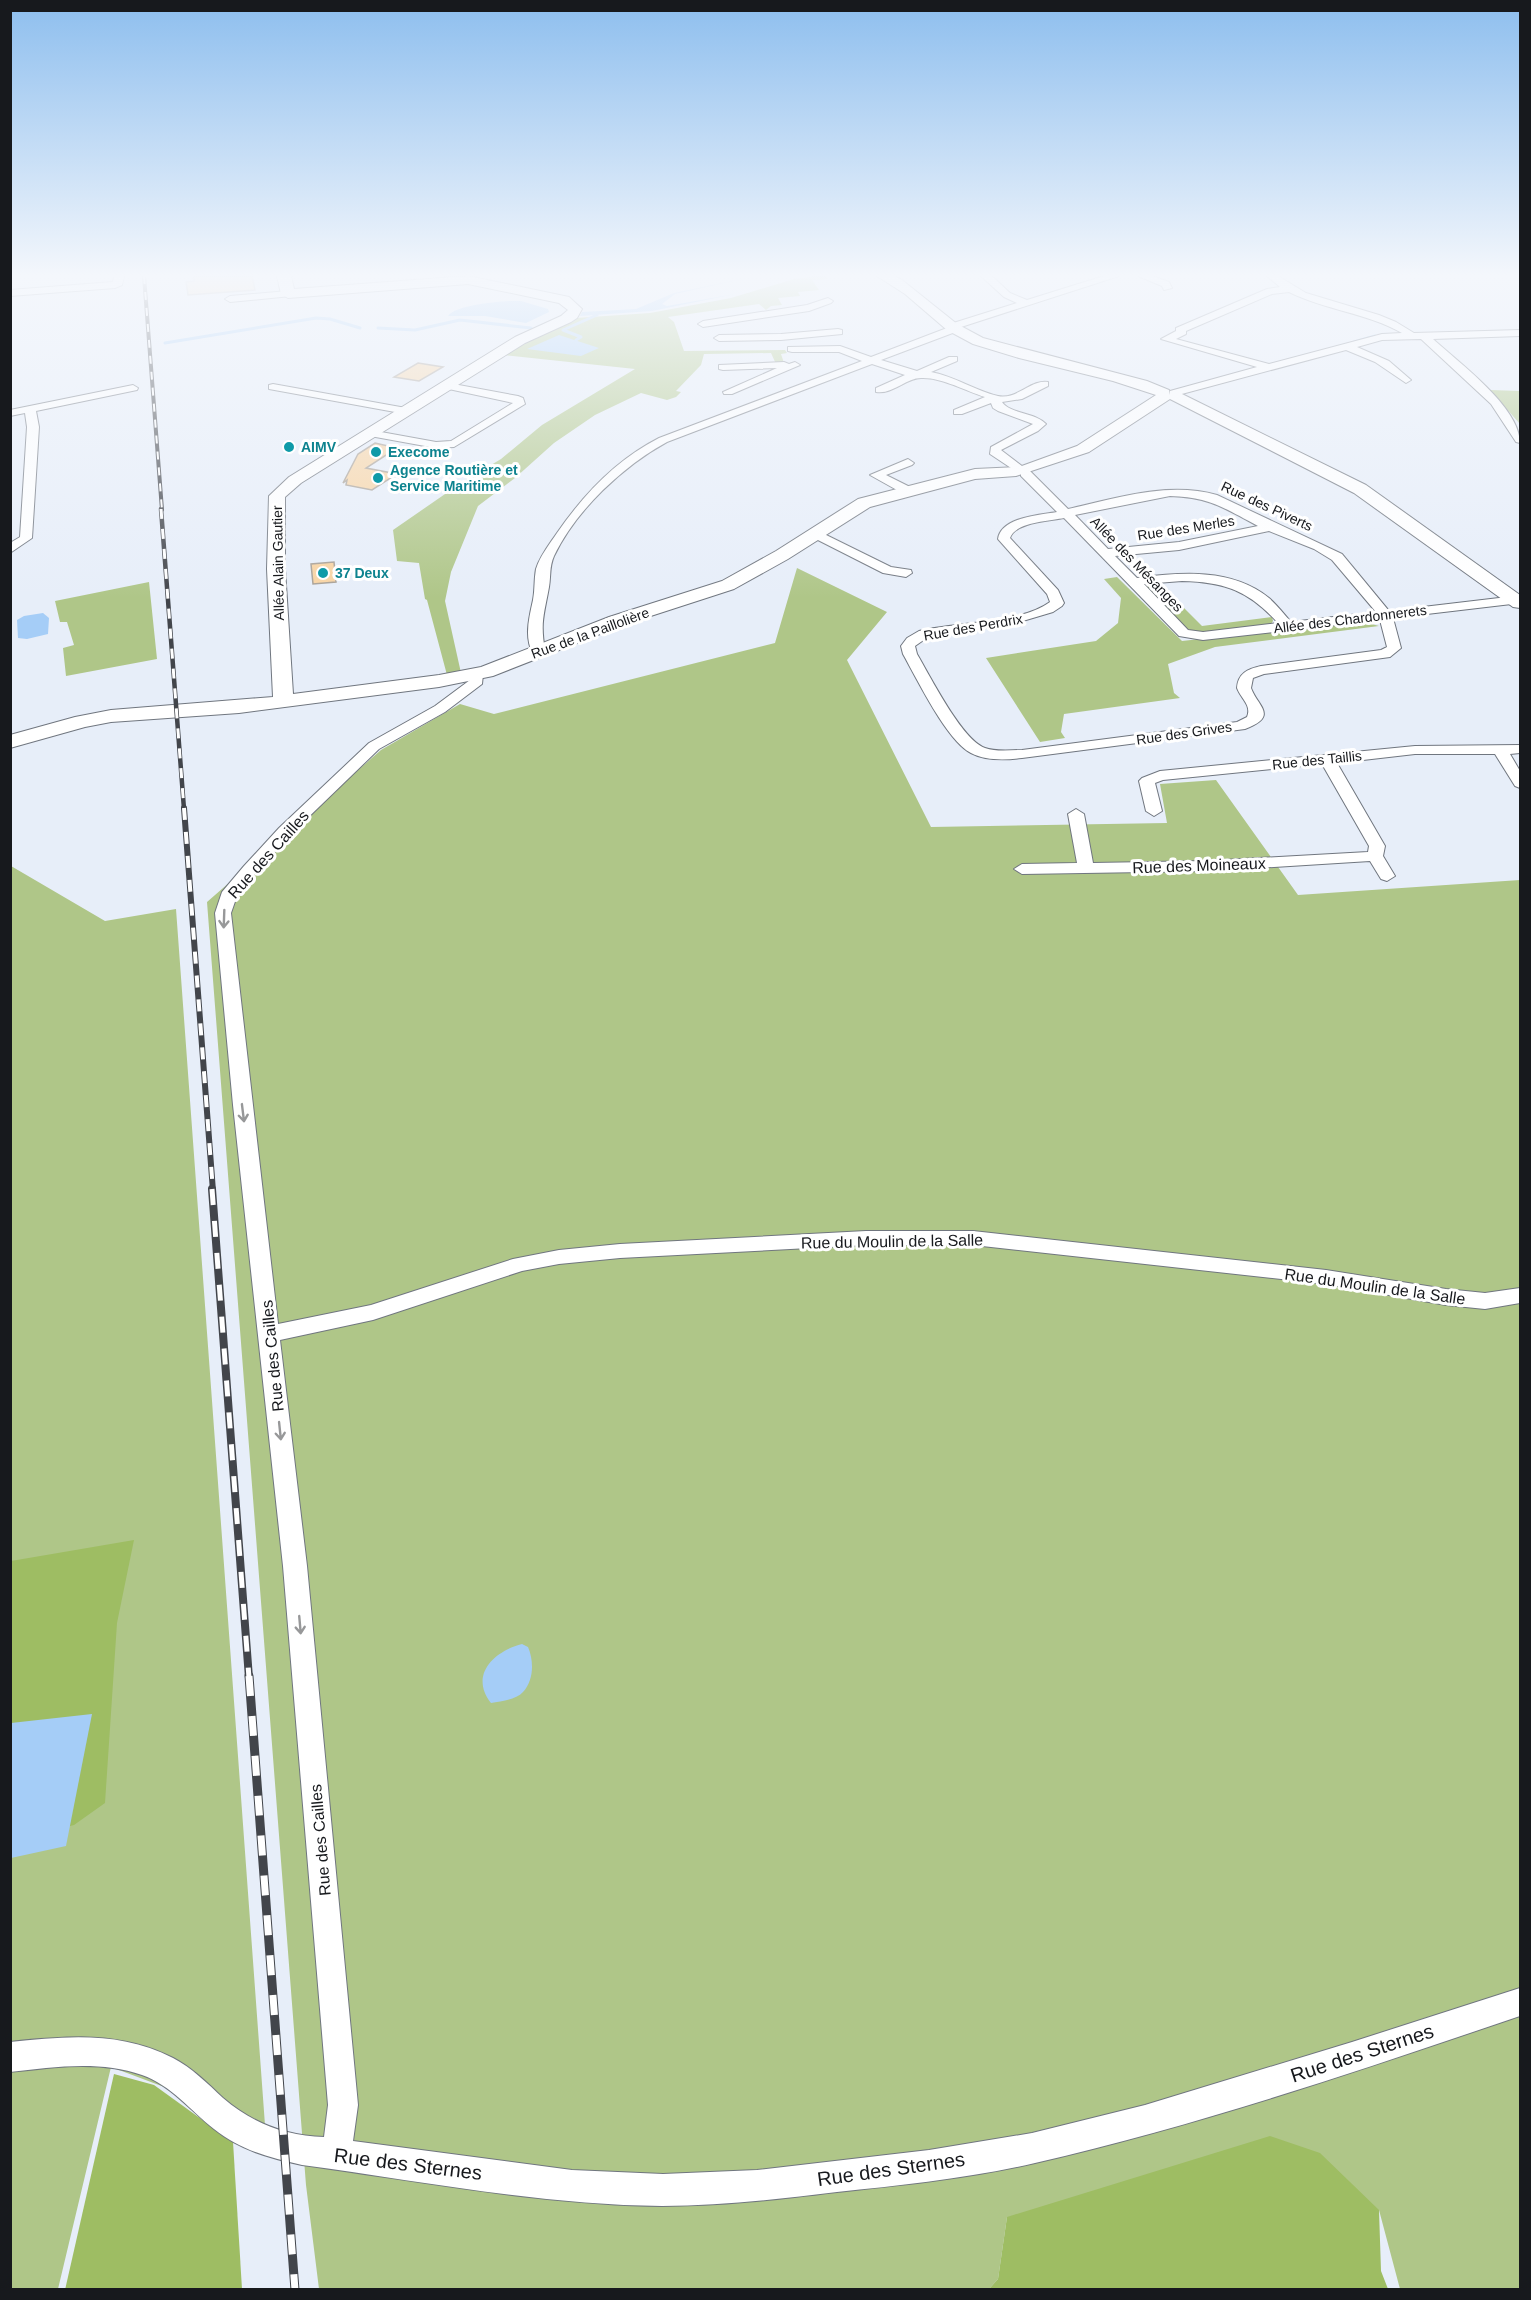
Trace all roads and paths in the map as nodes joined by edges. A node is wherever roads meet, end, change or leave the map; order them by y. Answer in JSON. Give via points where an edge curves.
{"nodes":[{"id":1,"x":452,"y":383,"type":"edge"},
{"id":2,"x":750,"y":383,"type":"edge"},
{"id":3,"x":810,"y":383,"type":"edge"},
{"id":4,"x":895,"y":383,"type":"edge"},
{"id":5,"x":957,"y":383,"type":"edge"},
{"id":6,"x":1136,"y":383,"type":"edge"},
{"id":7,"x":1210,"y":383,"type":"edge"},
{"id":8,"x":1475,"y":383,"type":"edge"},
{"id":9,"x":1044,"y":384,"type":"dead end"},
{"id":10,"x":448,"y":386,"type":"junction"},
{"id":11,"x":273,"y":387,"type":"dead end"},
{"id":12,"x":133,"y":388,"type":"dead end"},
{"id":13,"x":880,"y":390,"type":"dead end"},
{"id":14,"x":728,"y":392,"type":"dead end"},
{"id":15,"x":1170,"y":395,"type":"junction"},
{"id":16,"x":997,"y":401,"type":"junction"},
{"id":17,"x":30,"y":410,"type":"junction"},
{"id":18,"x":406,"y":411,"type":"junction"},
{"id":19,"x":958,"y":412,"type":"dead end"},
{"id":20,"x":10,"y":413,"type":"edge"},
{"id":21,"x":370,"y":433,"type":"junction"},
{"id":22,"x":1521,"y":440,"type":"edge"},
{"id":23,"x":908,"y":463,"type":"dead end"},
{"id":24,"x":1021,"y":470,"type":"junction"},
{"id":25,"x":908,"y":491,"type":"junction"},
{"id":26,"x":1066,"y":513,"type":"junction"},
{"id":27,"x":1270,"y":527,"type":"junction"},
{"id":28,"x":816,"y":534,"type":"junction"},
{"id":29,"x":10,"y":549,"type":"edge"},
{"id":30,"x":1106,"y":553,"type":"junction"},
{"id":31,"x":906,"y":573,"type":"dead end"},
{"id":32,"x":1133,"y":582,"type":"junction"},
{"id":33,"x":1518,"y":601,"type":"edge"},
{"id":34,"x":1384,"y":616,"type":"junction"},
{"id":35,"x":1288,"y":626,"type":"junction"},
{"id":36,"x":1184,"y":633,"type":"joint"},
{"id":37,"x":538,"y":651,"type":"junction"},
{"id":38,"x":476,"y":674,"type":"junction"},
{"id":39,"x":283,"y":701,"type":"junction"},
{"id":40,"x":10,"y":742,"type":"edge"},
{"id":41,"x":1500,"y":749,"type":"junction"},
{"id":42,"x":1521,"y":749,"type":"edge"},
{"id":43,"x":1057,"y":750,"type":"joint"},
{"id":44,"x":1327,"y":759,"type":"junction"},
{"id":45,"x":1521,"y":783,"type":"edge"},
{"id":46,"x":1154,"y":811,"type":"dead end"},
{"id":47,"x":1076,"y":814,"type":"dead end"},
{"id":48,"x":1375,"y":856,"type":"junction"},
{"id":49,"x":1086,"y":868,"type":"junction"},
{"id":50,"x":1022,"y":870,"type":"dead end"},
{"id":51,"x":1387,"y":876,"type":"dead end"},
{"id":52,"x":1521,"y":1296,"type":"edge"},
{"id":53,"x":270,"y":1334,"type":"junction"},
{"id":54,"x":1521,"y":2002,"type":"edge"},
{"id":55,"x":10,"y":2057,"type":"edge"},
{"id":56,"x":333,"y":2155,"type":"junction"}],
"edges":[{"from":1,"to":10,"type":"street","name":"Allée Alain Gautier"},
{"from":2,"to":14,"type":"street"},
{"from":3,"to":37,"type":"street","via":[[663,440],[599,486],[582,505],[545,563],[534,626]]},
{"from":4,"to":13,"type":"street"},
{"from":5,"to":16,"type":"street"},
{"from":6,"to":15,"type":"street"},
{"from":7,"to":15,"type":"street"},
{"from":8,"to":22,"type":"street","via":[[1495,402]]},
{"from":9,"to":16,"type":"street","via":[[1018,397]]},
{"from":10,"to":18,"type":"street","name":"Allée Alain Gautier"},
{"from":10,"to":21,"type":"street","via":[[514,398],[519,404],[454,444],[436,445]]},
{"from":11,"to":18,"type":"street"},
{"from":12,"to":17,"type":"street"},
{"from":15,"to":24,"type":"street","name":"Rue de la Paillolière","via":[[1083,449]]},
{"from":15,"to":33,"type":"street","via":[[1360,489]]},
{"from":16,"to":19,"type":"street","via":[[983,401]]},
{"from":16,"to":24,"type":"street","name":"Allée des Mésanges","via":[[1002,410],[1040,424],[995,449],[996,454]]},
{"from":17,"to":20,"type":"street"},
{"from":17,"to":29,"type":"street","via":[[33,427],[27,538]]},
{"from":18,"to":21,"type":"street","name":"Allée Alain Gautier"},
{"from":21,"to":39,"type":"street","name":"Allée Alain Gautier","via":[[294,480],[277,496],[276,568]]},
{"from":23,"to":25,"type":"street","via":[[876,475]]},
{"from":24,"to":25,"type":"street","name":"Rue de la Paillolière","via":[[975,474]]},
{"from":24,"to":26,"type":"street","name":"Allée des Mésanges"},
{"from":25,"to":28,"type":"street","name":"Rue de la Paillolière","via":[[864,504]]},
{"from":26,"to":27,"type":"street","name":"Rue des Piverts","via":[[1161,493],[1189,492],[1213,498]]},
{"from":26,"to":30,"type":"street","name":"Allée des Mésanges"},
{"from":26,"to":43,"type":"street","name":"Rue des Perdrix","via":[[1014,525],[1002,535],[1053,593],[1057,603],[1054,607],[1030,616],[924,634],[908,646],[962,739],[970,746],[996,754]]},
{"from":27,"to":30,"type":"street","name":"Rue des Merles","via":[[1179,546]]},
{"from":27,"to":34,"type":"street","name":"Rue des Piverts","via":[[1332,553]]},
{"from":28,"to":31,"type":"street","via":[[888,570]]},
{"from":28,"to":37,"type":"street","name":"Rue de la Paillolière","via":[[728,585]]},
{"from":30,"to":32,"type":"street","name":"Allée des Mésanges"},
{"from":32,"to":35,"type":"street","via":[[1180,577],[1222,581],[1262,598]]},
{"from":32,"to":36,"type":"street","name":"Allée des Mésanges"},
{"from":33,"to":34,"type":"street","name":"Allée des Chardonnerets"},
{"from":34,"to":35,"type":"street","name":"Allée des Chardonnerets"},
{"from":34,"to":43,"type":"street","name":"Rue des Grives","via":[[1394,648],[1391,652],[1248,675],[1243,690],[1257,707],[1252,722]]},
{"from":35,"to":36,"type":"street","name":"Allée des Chardonnerets","via":[[1203,636]]},
{"from":37,"to":38,"type":"street","name":"Rue de la Paillolière"},
{"from":38,"to":39,"type":"street","name":"Rue de la Paillolière"},
{"from":38,"to":53,"type":"street","name":"Rue des Cailles","one_way":true,"via":[[477,681],[459,696],[374,746],[226,897],[223,927]]},
{"from":39,"to":40,"type":"street","name":"Rue de la Paillolière","via":[[111,716]]},
{"from":41,"to":42,"type":"street","name":"Rue des Taillis"},
{"from":41,"to":44,"type":"street","name":"Rue des Taillis","via":[[1415,750]]},
{"from":41,"to":45,"type":"street"},
{"from":44,"to":46,"type":"street","name":"Rue des Taillis","via":[[1160,776],[1147,781]]},
{"from":44,"to":48,"type":"street","via":[[1377,846]]},
{"from":47,"to":49,"type":"street"},
{"from":48,"to":49,"type":"street","name":"Rue des Moineaux","via":[[1207,866]]},
{"from":48,"to":51,"type":"street"},
{"from":49,"to":50,"type":"street","name":"Rue des Moineaux"},
{"from":52,"to":53,"type":"street","name":"Rue du Moulin de la Salle","via":[[1485,1301],[1446,1298],[1326,1277],[973,1238],[866,1238],[559,1257],[520,1264],[373,1312]]},
{"from":53,"to":56,"type":"street","name":"Rue des Cailles","one_way":true,"via":[[295,1566],[343,2105]]},
{"from":54,"to":56,"type":"street","name":"Rue des Sternes","via":[[1145,2120],[1032,2148],[929,2166],[757,2186],[663,2190],[572,2186]]},
{"from":55,"to":56,"type":"street","name":"Rue des Sternes","via":[[62,2051],[124,2055],[163,2068],[245,2133]]}]}
